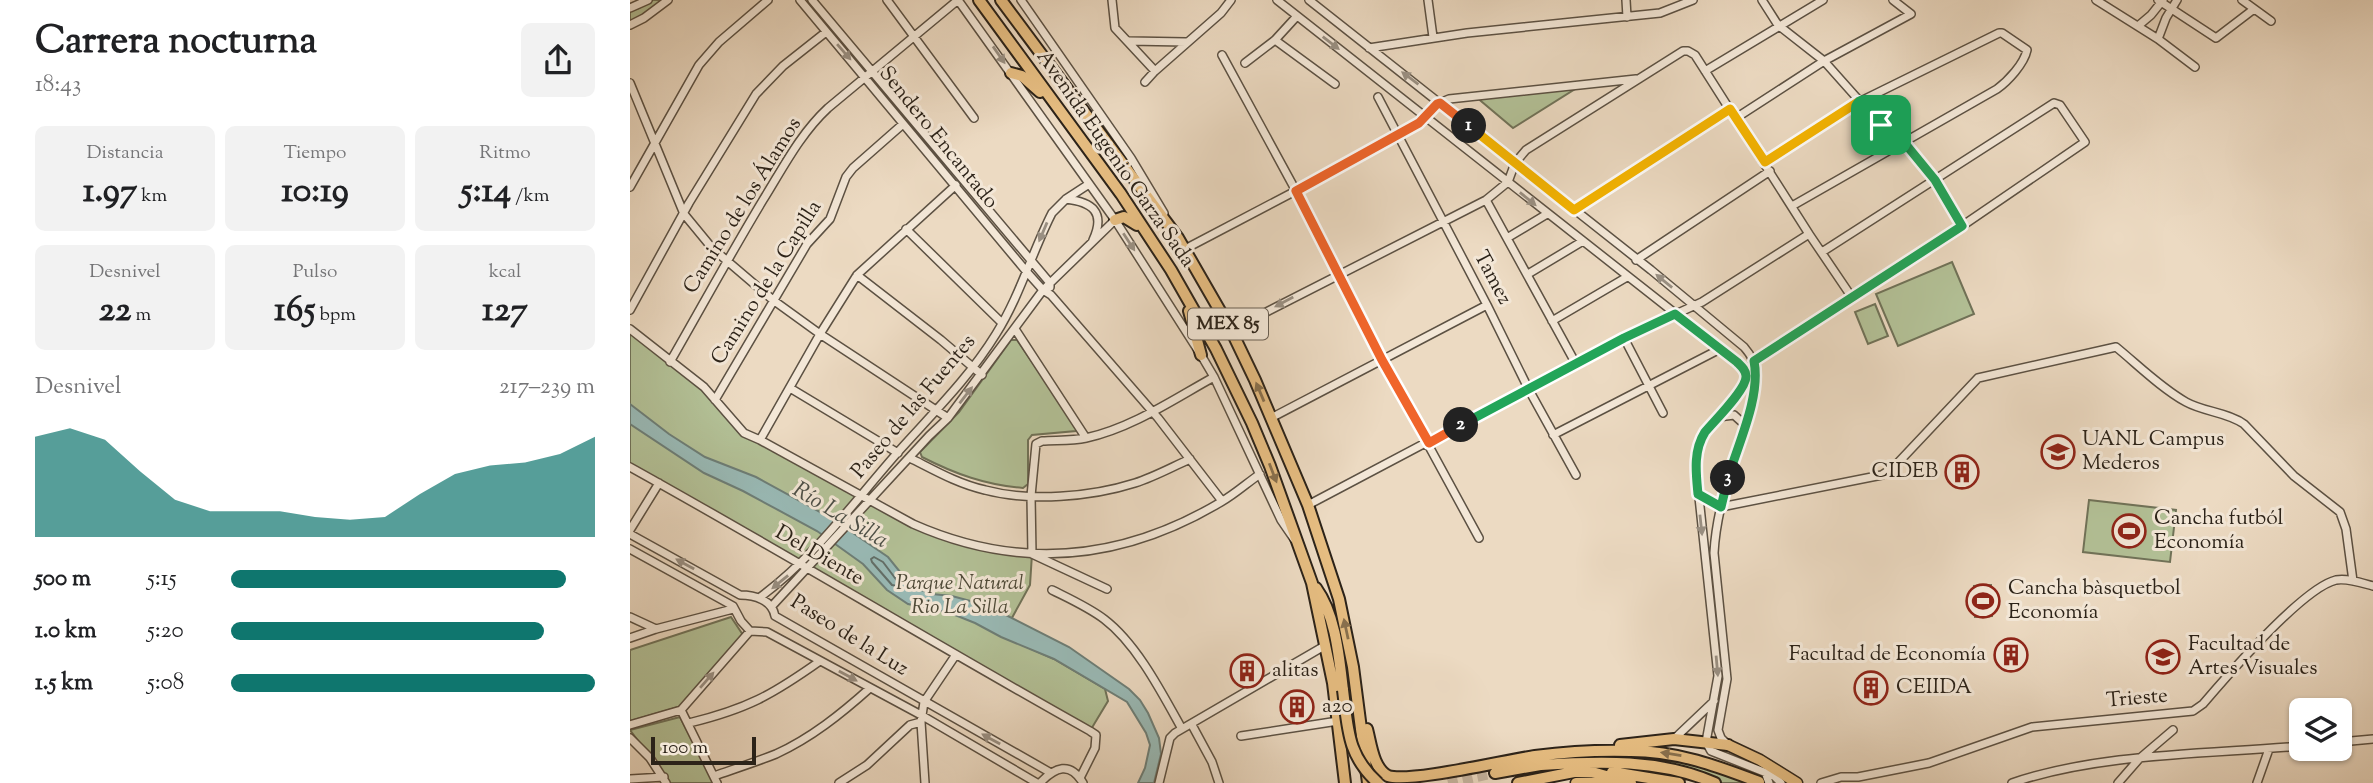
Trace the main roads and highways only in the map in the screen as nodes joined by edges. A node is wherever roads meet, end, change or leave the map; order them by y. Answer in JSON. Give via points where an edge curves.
{"nodes":[{"id":1,"x":979,"y":0,"type":"edge"},
{"id":2,"x":1002,"y":0,"type":"edge"},
{"id":3,"x":1011,"y":73,"type":"road end"},
{"id":4,"x":1058,"y":110,"type":"junction"},
{"id":5,"x":1115,"y":220,"type":"road end"},
{"id":6,"x":1143,"y":229,"type":"junction"},
{"id":7,"x":1186,"y":298,"type":"junction"},
{"id":8,"x":1201,"y":355,"type":"road end"},
{"id":9,"x":1312,"y":583,"type":"junction"},
{"id":10,"x":1358,"y":696,"type":"junction"},
{"id":11,"x":1726,"y":744,"type":"joint"},
{"id":12,"x":1582,"y":753,"type":"junction"},
{"id":13,"x":1561,"y":754,"type":"junction"},
{"id":14,"x":1541,"y":765,"type":"junction"},
{"id":15,"x":1592,"y":772,"type":"junction"},
{"id":16,"x":1446,"y":773,"type":"junction"},
{"id":17,"x":1495,"y":773,"type":"tunnel mouth"},
{"id":18,"x":1764,"y":779,"type":"edge"},
{"id":19,"x":1342,"y":783,"type":"edge"},
{"id":20,"x":1368,"y":783,"type":"edge"},
{"id":21,"x":1378,"y":783,"type":"edge"},
{"id":22,"x":1413,"y":783,"type":"edge"},
{"id":23,"x":1518,"y":783,"type":"edge"},
{"id":24,"x":1576,"y":783,"type":"edge"},
{"id":25,"x":1623,"y":783,"type":"edge"},
{"id":26,"x":1631,"y":783,"type":"edge"},
{"id":27,"x":1679,"y":783,"type":"edge"},
{"id":28,"x":1715,"y":783,"type":"edge"},
{"id":29,"x":1797,"y":783,"type":"edge"}],
"edges":[{"from":1,"to":4,"type":"highway","name":"Avenida Eugenio Garza Sada","number":"MEX 85"},
{"from":10,"to":2,"type":"highway","name":"Avenida Eugenio Garza Sada","number":"MEX 85","one_way":true,"via":[[1339,599],[1308,505],[1231,330],[1178,238]]},
{"from":3,"to":4,"type":"highway","via":[[1022,76]]},
{"from":4,"to":6,"type":"highway","name":"Avenida Eugenio Garza Sada","number":"MEX 85"},
{"from":5,"to":6,"type":"highway","via":[[1127,218]]},
{"from":6,"to":7,"type":"highway","name":"Avenida Eugenio Garza Sada","number":"MEX 85"},
{"from":7,"to":8,"type":"highway"},
{"from":7,"to":9,"type":"highway","name":"Avenida Eugenio Garza Sada","number":"MEX 85","one_way":true,"via":[[1252,422]]},
{"from":9,"to":19,"type":"highway","name":"Avenida Eugenio Garza Sada","number":"MEX 85","via":[[1338,720]]},
{"from":9,"to":21,"type":"highway","bridge":true,"via":[[1328,611],[1356,758]]},
{"from":10,"to":16,"type":"highway","via":[[1376,763],[1384,774],[1401,779]]},
{"from":10,"to":20,"type":"highway","name":"Avenida Eugenio Garza Sada","number":"MEX 85"},
{"from":11,"to":13,"type":"highway","via":[[1674,739]]},
{"from":11,"to":29,"type":"main road"},
{"from":12,"to":13,"type":"highway"},
{"from":12,"to":14,"type":"highway"},
{"from":18,"to":12,"type":"highway","one_way":true,"via":[[1679,755]]},
{"from":13,"to":16,"type":"highway"},
{"from":14,"to":17,"type":"highway"},
{"from":14,"to":28,"type":"highway","via":[[1626,762]]},
{"from":15,"to":23,"type":"highway"},
{"from":15,"to":26,"type":"highway"},
{"from":15,"to":27,"type":"highway"},
{"from":16,"to":22,"type":"highway"},
{"from":24,"to":25,"type":"main road"}]}
